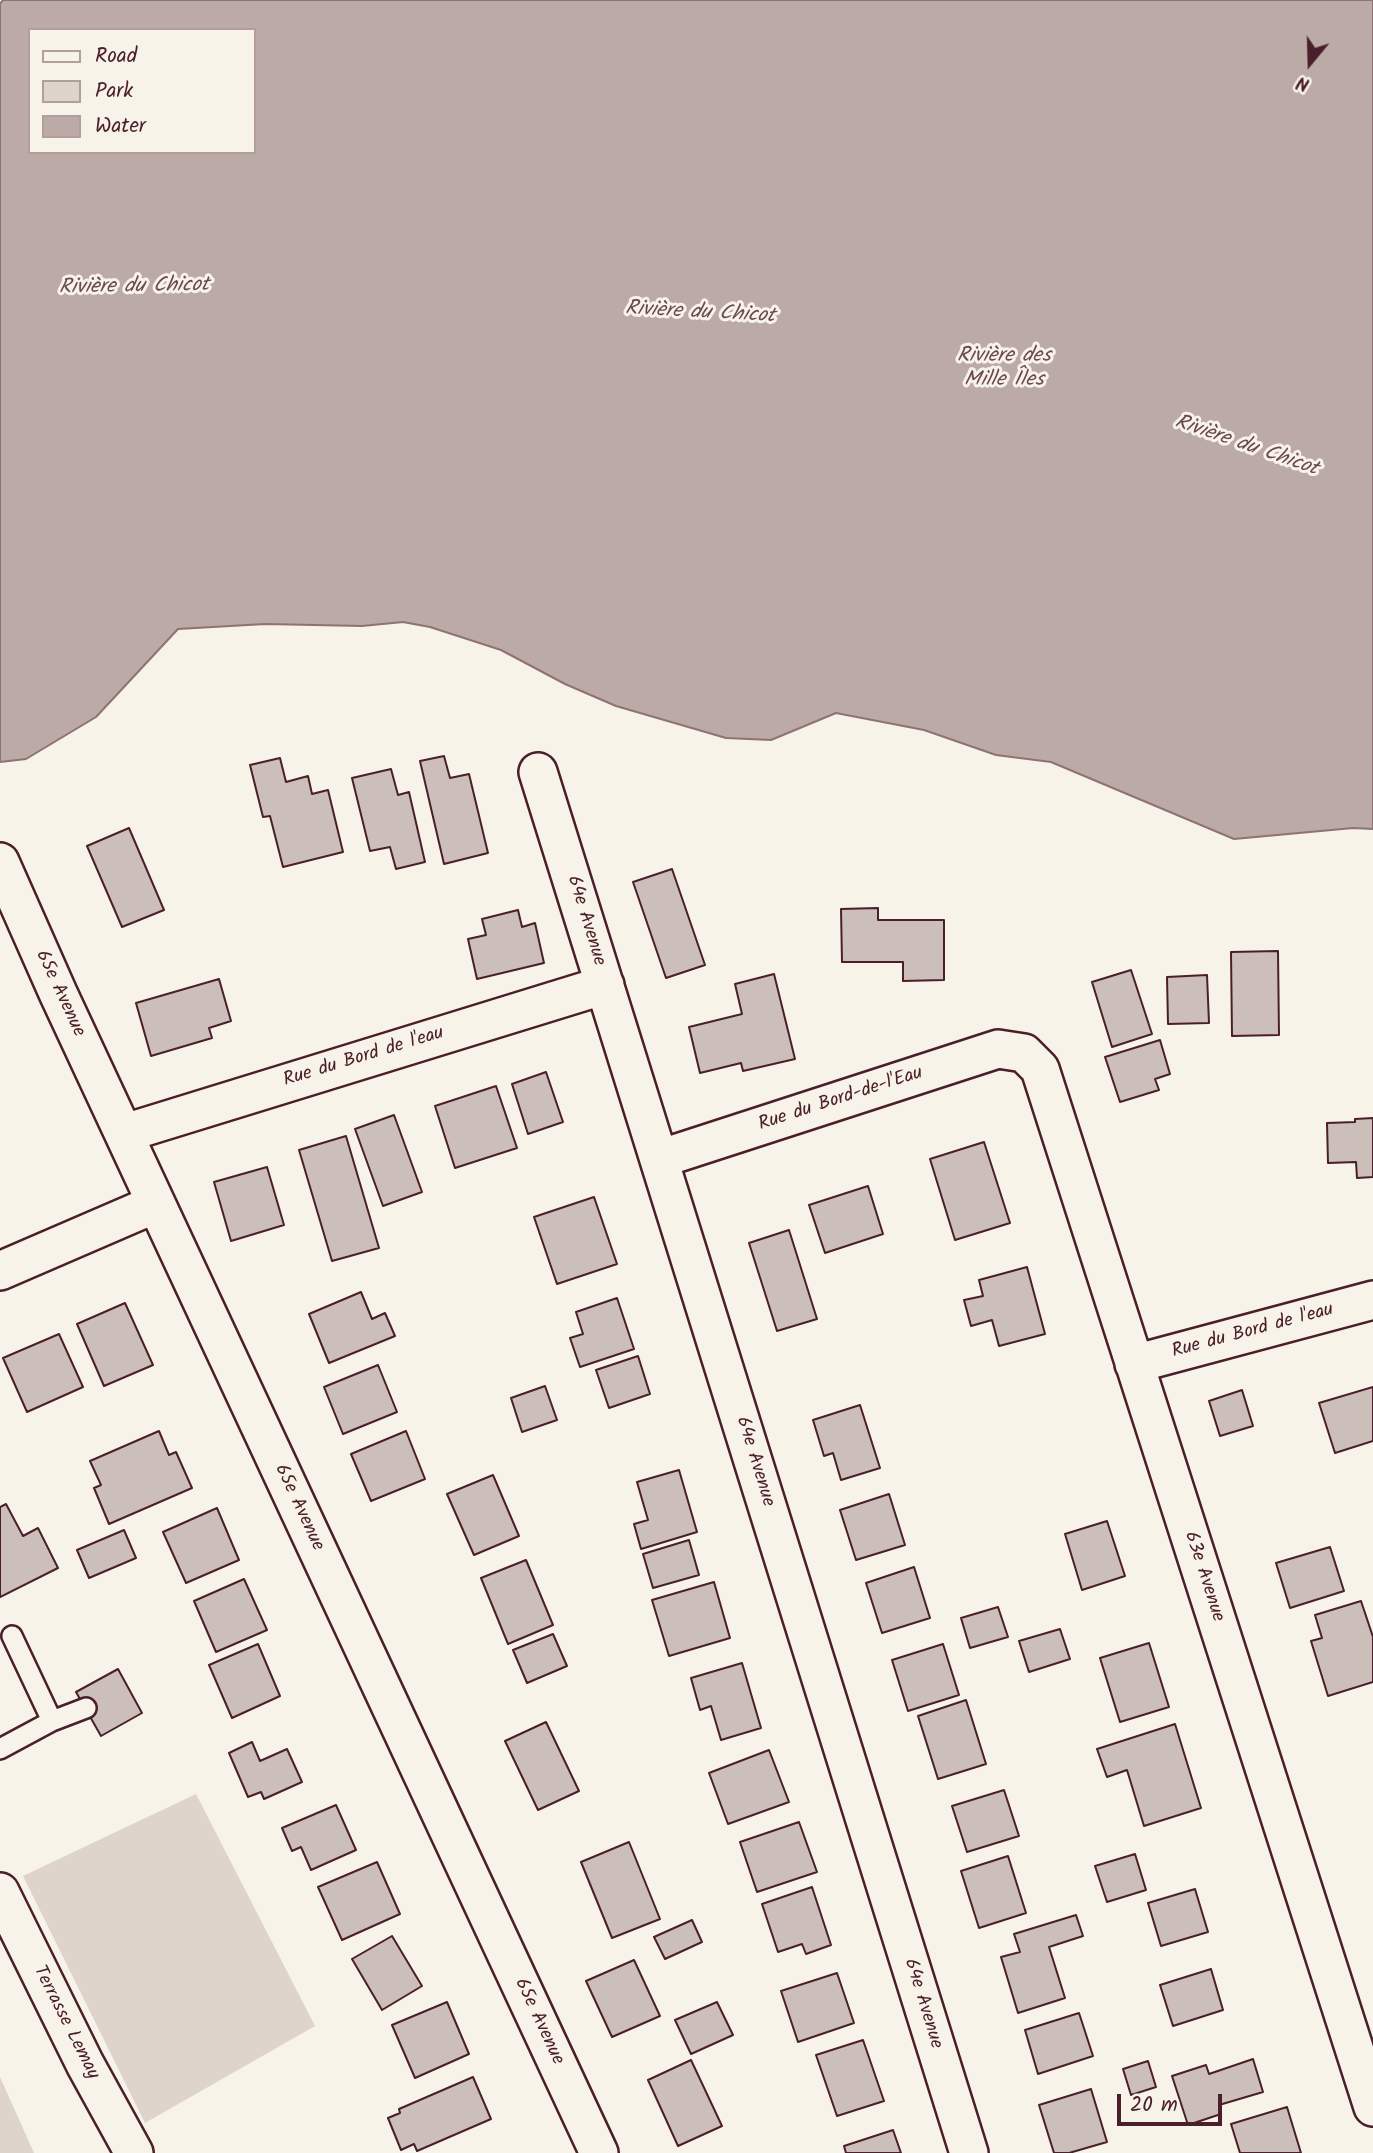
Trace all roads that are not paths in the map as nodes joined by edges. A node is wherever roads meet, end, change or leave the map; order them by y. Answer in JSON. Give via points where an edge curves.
{"nodes":[{"id":1,"x":538,"y":772,"type":"dead end"},
{"id":2,"x":0,"y":862,"type":"edge"},
{"id":3,"x":605,"y":985,"type":"junction"},
{"id":4,"x":1024,"y":1053,"type":"joint"},
{"id":5,"x":125,"y":1133,"type":"junction"},
{"id":6,"x":659,"y":1159,"type":"junction"},
{"id":7,"x":155,"y":1204,"type":"junction"},
{"id":8,"x":0,"y":1271,"type":"edge"},
{"id":9,"x":1373,"y":1300,"type":"edge"},
{"id":10,"x":1134,"y":1364,"type":"junction"},
{"id":11,"x":12,"y":1636,"type":"dead end"},
{"id":12,"x":86,"y":1708,"type":"dead end"},
{"id":13,"x":52,"y":1721,"type":"junction"},
{"id":14,"x":0,"y":1749,"type":"edge"},
{"id":15,"x":0,"y":1892,"type":"edge"},
{"id":16,"x":1373,"y":2107,"type":"edge"},
{"id":17,"x":134,"y":2153,"type":"edge"},
{"id":18,"x":599,"y":2153,"type":"edge"},
{"id":19,"x":969,"y":2153,"type":"edge"}],
"edges":[{"from":1,"to":3,"type":"street","name":"64e Avenue"},
{"from":2,"to":5,"type":"street","name":"65e Avenue"},
{"from":3,"to":5,"type":"street","name":"Rue du Bord de l'eau"},
{"from":3,"to":6,"type":"street","name":"64e Avenue"},
{"from":4,"to":6,"type":"street","name":"Rue du Bord-de-l'Eau","via":[[998,1049]]},
{"from":4,"to":10,"type":"street","name":"63e Avenue","via":[[1041,1069]]},
{"from":5,"to":7,"type":"street","name":"65e Avenue"},
{"from":6,"to":19,"type":"street","name":"64e Avenue"},
{"from":7,"to":8,"type":"street"},
{"from":7,"to":18,"type":"street","name":"65e Avenue"},
{"from":9,"to":10,"type":"street","name":"Rue du Bord de l'eau"},
{"from":10,"to":16,"type":"street","name":"63e Avenue"},
{"from":11,"to":13,"type":"lane"},
{"from":12,"to":13,"type":"lane"},
{"from":13,"to":14,"type":"lane"},
{"from":15,"to":17,"type":"street","name":"Terrasse Lemay"}]}
